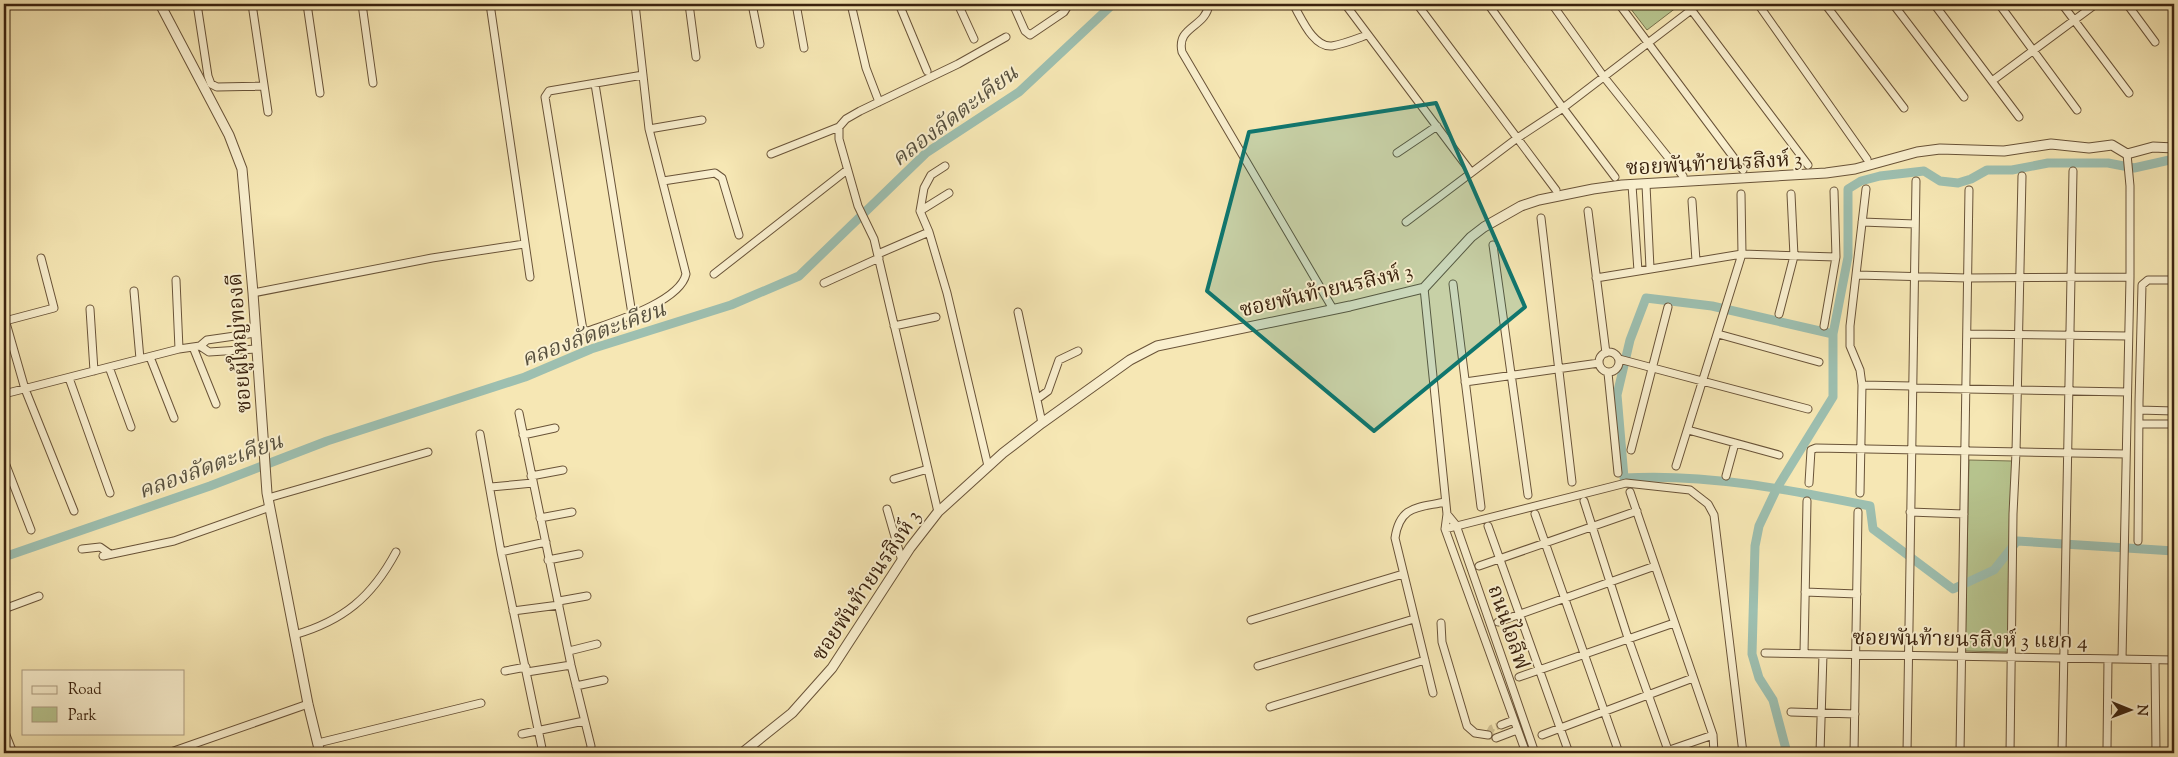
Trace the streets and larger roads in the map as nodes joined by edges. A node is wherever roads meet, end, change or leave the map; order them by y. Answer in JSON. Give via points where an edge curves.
{"nodes":[{"id":1,"x":160,"y":4,"type":"edge"},
{"id":2,"x":197,"y":4,"type":"edge"},
{"id":3,"x":252,"y":4,"type":"edge"},
{"id":4,"x":307,"y":4,"type":"edge"},
{"id":5,"x":362,"y":4,"type":"edge"},
{"id":6,"x":490,"y":4,"type":"edge"},
{"id":7,"x":635,"y":4,"type":"edge"},
{"id":8,"x":689,"y":4,"type":"edge"},
{"id":9,"x":752,"y":4,"type":"edge"},
{"id":10,"x":796,"y":4,"type":"edge"},
{"id":11,"x":851,"y":4,"type":"edge"},
{"id":12,"x":898,"y":4,"type":"edge"},
{"id":13,"x":958,"y":4,"type":"edge"},
{"id":14,"x":1013,"y":4,"type":"edge"},
{"id":15,"x":1069,"y":4,"type":"edge"},
{"id":16,"x":1209,"y":4,"type":"edge"},
{"id":17,"x":1293,"y":4,"type":"edge"},
{"id":18,"x":1345,"y":4,"type":"edge"},
{"id":19,"x":1417,"y":4,"type":"edge"},
{"id":20,"x":1488,"y":4,"type":"edge"},
{"id":21,"x":1552,"y":4,"type":"edge"},
{"id":22,"x":1619,"y":4,"type":"edge"},
{"id":23,"x":1699,"y":4,"type":"edge"},
{"id":24,"x":1758,"y":4,"type":"edge"},
{"id":25,"x":1824,"y":4,"type":"edge"},
{"id":26,"x":1893,"y":4,"type":"edge"},
{"id":27,"x":1934,"y":4,"type":"edge"},
{"id":28,"x":1999,"y":4,"type":"edge"},
{"id":29,"x":2062,"y":4,"type":"edge"},
{"id":30,"x":2096,"y":4,"type":"edge"},
{"id":31,"x":2127,"y":4,"type":"edge"},
{"id":32,"x":1689,"y":7,"type":"edge"},
{"id":33,"x":2074,"y":20,"type":"junction"},
{"id":34,"x":1367,"y":35,"type":"junction"},
{"id":35,"x":1006,"y":37,"type":"dead end"},
{"id":36,"x":974,"y":39,"type":"dead end"},
{"id":37,"x":2155,"y":42,"type":"dead end"},
{"id":38,"x":760,"y":44,"type":"dead end"},
{"id":39,"x":1648,"y":44,"type":"junction"},
{"id":40,"x":804,"y":48,"type":"dead end"},
{"id":41,"x":2033,"y":50,"type":"junction"},
{"id":42,"x":696,"y":57,"type":"dead end"},
{"id":43,"x":927,"y":71,"type":"dead end"},
{"id":44,"x":643,"y":74,"type":"junction"},
{"id":45,"x":1604,"y":77,"type":"junction"},
{"id":46,"x":1992,"y":81,"type":"junction"},
{"id":47,"x":373,"y":83,"type":"dead end"},
{"id":48,"x":595,"y":84,"type":"junction"},
{"id":49,"x":264,"y":86,"type":"junction"},
{"id":50,"x":320,"y":93,"type":"dead end"},
{"id":51,"x":2129,"y":93,"type":"dead end"},
{"id":52,"x":1964,"y":97,"type":"dead end"},
{"id":53,"x":879,"y":102,"type":"junction"},
{"id":54,"x":1563,"y":108,"type":"junction"},
{"id":55,"x":1904,"y":108,"type":"dead end"},
{"id":56,"x":2077,"y":110,"type":"dead end"},
{"id":57,"x":268,"y":112,"type":"dead end"},
{"id":58,"x":2019,"y":117,"type":"dead end"},
{"id":59,"x":702,"y":120,"type":"dead end"},
{"id":60,"x":1437,"y":126,"type":"junction"},
{"id":61,"x":839,"y":127,"type":"junction"},
{"id":62,"x":649,"y":129,"type":"junction"},
{"id":63,"x":1516,"y":139,"type":"junction"},
{"id":64,"x":2174,"y":148,"type":"edge"},
{"id":65,"x":1397,"y":152,"type":"dead end"},
{"id":66,"x":771,"y":154,"type":"dead end"},
{"id":67,"x":2127,"y":154,"type":"junction"},
{"id":68,"x":1867,"y":159,"type":"dead end"},
{"id":69,"x":1808,"y":165,"type":"dead end"},
{"id":70,"x":946,"y":166,"type":"dead end"},
{"id":71,"x":847,"y":170,"type":"junction"},
{"id":72,"x":1743,"y":170,"type":"dead end"},
{"id":73,"x":2073,"y":171,"type":"dead end"},
{"id":74,"x":1471,"y":172,"type":"junction"},
{"id":75,"x":1683,"y":176,"type":"dead end"},
{"id":76,"x":2022,"y":176,"type":"dead end"},
{"id":77,"x":1616,"y":177,"type":"dead end"},
{"id":78,"x":663,"y":181,"type":"junction"},
{"id":79,"x":1916,"y":181,"type":"dead end"},
{"id":80,"x":1646,"y":184,"type":"junction"},
{"id":81,"x":1632,"y":185,"type":"junction"},
{"id":82,"x":1866,"y":189,"type":"dead end"},
{"id":83,"x":1556,"y":190,"type":"dead end"},
{"id":84,"x":1969,"y":190,"type":"dead end"},
{"id":85,"x":1834,"y":191,"type":"dead end"},
{"id":86,"x":949,"y":194,"type":"dead end"},
{"id":87,"x":1741,"y":194,"type":"dead end"},
{"id":88,"x":1791,"y":194,"type":"dead end"},
{"id":89,"x":1692,"y":201,"type":"dead end"},
{"id":90,"x":920,"y":210,"type":"junction"},
{"id":91,"x":1588,"y":211,"type":"dead end"},
{"id":92,"x":1541,"y":218,"type":"dead end"},
{"id":93,"x":1406,"y":222,"type":"dead end"},
{"id":94,"x":1862,"y":222,"type":"junction"},
{"id":95,"x":1915,"y":224,"type":"junction"},
{"id":96,"x":928,"y":232,"type":"junction"},
{"id":97,"x":739,"y":235,"type":"dead end"},
{"id":98,"x":524,"y":244,"type":"junction"},
{"id":99,"x":1493,"y":245,"type":"dead end"},
{"id":100,"x":1742,"y":254,"type":"junction"},
{"id":101,"x":878,"y":256,"type":"junction"},
{"id":102,"x":1794,"y":256,"type":"junction"},
{"id":103,"x":1836,"y":257,"type":"junction"},
{"id":104,"x":41,"y":258,"type":"dead end"},
{"id":105,"x":1696,"y":261,"type":"junction"},
{"id":106,"x":1650,"y":268,"type":"junction"},
{"id":107,"x":1638,"y":271,"type":"junction"},
{"id":108,"x":714,"y":274,"type":"dead end"},
{"id":109,"x":1857,"y":275,"type":"junction"},
{"id":110,"x":2071,"y":276,"type":"junction"},
{"id":111,"x":530,"y":277,"type":"dead end"},
{"id":112,"x":1915,"y":277,"type":"junction"},
{"id":113,"x":2020,"y":277,"type":"junction"},
{"id":114,"x":2130,"y":277,"type":"junction"},
{"id":115,"x":1596,"y":278,"type":"junction"},
{"id":116,"x":1967,"y":278,"type":"junction"},
{"id":117,"x":176,"y":280,"type":"dead end"},
{"id":118,"x":2174,"y":280,"type":"edge"},
{"id":119,"x":824,"y":283,"type":"dead end"},
{"id":120,"x":1453,"y":284,"type":"dead end"},
{"id":121,"x":1424,"y":288,"type":"junction"},
{"id":122,"x":134,"y":291,"type":"dead end"},
{"id":123,"x":253,"y":293,"type":"junction"},
{"id":124,"x":1668,"y":307,"type":"dead end"},
{"id":125,"x":90,"y":309,"type":"dead end"},
{"id":126,"x":1333,"y":309,"type":"junction"},
{"id":127,"x":1018,"y":312,"type":"dead end"},
{"id":128,"x":632,"y":314,"type":"junction"},
{"id":129,"x":1779,"y":314,"type":"dead end"},
{"id":130,"x":936,"y":317,"type":"dead end"},
{"id":131,"x":4,"y":319,"type":"edge"},
{"id":132,"x":894,"y":326,"type":"junction"},
{"id":133,"x":1824,"y":326,"type":"dead end"},
{"id":134,"x":256,"y":333,"type":"junction"},
{"id":135,"x":1718,"y":334,"type":"junction"},
{"id":136,"x":1967,"y":334,"type":"junction"},
{"id":137,"x":2019,"y":334,"type":"junction"},
{"id":138,"x":2070,"y":335,"type":"junction"},
{"id":139,"x":2128,"y":336,"type":"junction"},
{"id":140,"x":197,"y":347,"type":"junction"},
{"id":141,"x":179,"y":349,"type":"junction"},
{"id":142,"x":257,"y":349,"type":"junction"},
{"id":143,"x":1078,"y":351,"type":"dead end"},
{"id":144,"x":1606,"y":353,"type":"junction"},
{"id":145,"x":150,"y":357,"type":"junction"},
{"id":146,"x":140,"y":359,"type":"junction"},
{"id":147,"x":1619,"y":359,"type":"junction"},
{"id":148,"x":1819,"y":362,"type":"dead end"},
{"id":149,"x":1599,"y":364,"type":"junction"},
{"id":150,"x":109,"y":367,"type":"junction"},
{"id":151,"x":1653,"y":368,"type":"junction"},
{"id":152,"x":1559,"y":369,"type":"junction"},
{"id":153,"x":94,"y":371,"type":"junction"},
{"id":154,"x":1608,"y":373,"type":"junction"},
{"id":155,"x":1511,"y":376,"type":"junction"},
{"id":156,"x":69,"y":378,"type":"junction"},
{"id":157,"x":1703,"y":381,"type":"junction"},
{"id":158,"x":1465,"y":382,"type":"junction"},
{"id":159,"x":1862,"y":384,"type":"junction"},
{"id":160,"x":1912,"y":387,"type":"junction"},
{"id":161,"x":25,"y":389,"type":"junction"},
{"id":162,"x":1966,"y":389,"type":"junction"},
{"id":163,"x":2018,"y":390,"type":"junction"},
{"id":164,"x":2069,"y":391,"type":"junction"},
{"id":165,"x":2127,"y":392,"type":"junction"},
{"id":166,"x":4,"y":394,"type":"edge"},
{"id":167,"x":1037,"y":399,"type":"junction"},
{"id":168,"x":216,"y":404,"type":"dead end"},
{"id":169,"x":1808,"y":409,"type":"dead end"},
{"id":170,"x":2139,"y":410,"type":"junction"},
{"id":171,"x":2174,"y":411,"type":"edge"},
{"id":172,"x":519,"y":413,"type":"dead end"},
{"id":173,"x":174,"y":418,"type":"dead end"},
{"id":174,"x":1042,"y":423,"type":"junction"},
{"id":175,"x":2139,"y":424,"type":"junction"},
{"id":176,"x":2174,"y":424,"type":"edge"},
{"id":177,"x":131,"y":427,"type":"dead end"},
{"id":178,"x":555,"y":428,"type":"dead end"},
{"id":179,"x":1688,"y":430,"type":"junction"},
{"id":180,"x":2126,"y":432,"type":"junction"},
{"id":181,"x":2139,"y":433,"type":"junction"},
{"id":182,"x":480,"y":434,"type":"dead end"},
{"id":183,"x":523,"y":435,"type":"junction"},
{"id":184,"x":1735,"y":443,"type":"junction"},
{"id":185,"x":1861,"y":449,"type":"junction"},
{"id":186,"x":1631,"y":450,"type":"dead end"},
{"id":187,"x":1911,"y":450,"type":"junction"},
{"id":188,"x":1965,"y":451,"type":"junction"},
{"id":189,"x":428,"y":452,"type":"dead end"},
{"id":190,"x":2016,"y":452,"type":"junction"},
{"id":191,"x":2068,"y":452,"type":"junction"},
{"id":192,"x":2126,"y":454,"type":"junction"},
{"id":193,"x":1779,"y":455,"type":"dead end"},
{"id":194,"x":4,"y":460,"type":"edge"},
{"id":195,"x":988,"y":466,"type":"junction"},
{"id":196,"x":1676,"y":466,"type":"dead end"},
{"id":197,"x":928,"y":469,"type":"junction"},
{"id":198,"x":563,"y":470,"type":"dead end"},
{"id":199,"x":1618,"y":473,"type":"dead end"},
{"id":200,"x":1726,"y":476,"type":"dead end"},
{"id":201,"x":532,"y":479,"type":"junction"},
{"id":202,"x":894,"y":479,"type":"dead end"},
{"id":203,"x":1572,"y":482,"type":"dead end"},
{"id":204,"x":1809,"y":483,"type":"dead end"},
{"id":205,"x":491,"y":487,"type":"junction"},
{"id":206,"x":1630,"y":492,"type":"dead end"},
{"id":207,"x":110,"y":493,"type":"dead end"},
{"id":208,"x":1860,"y":493,"type":"dead end"},
{"id":209,"x":1528,"y":495,"type":"dead end"},
{"id":210,"x":268,"y":499,"type":"junction"},
{"id":211,"x":1584,"y":501,"type":"dead end"},
{"id":212,"x":1808,"y":501,"type":"dead end"},
{"id":213,"x":1446,"y":502,"type":"junction"},
{"id":214,"x":1481,"y":507,"type":"dead end"},
{"id":215,"x":887,"y":509,"type":"dead end"},
{"id":216,"x":1637,"y":510,"type":"junction"},
{"id":217,"x":74,"y":512,"type":"dead end"},
{"id":218,"x":572,"y":512,"type":"dead end"},
{"id":219,"x":938,"y":512,"type":"junction"},
{"id":220,"x":1858,"y":512,"type":"dead end"},
{"id":221,"x":1910,"y":512,"type":"junction"},
{"id":222,"x":1447,"y":514,"type":"junction"},
{"id":223,"x":1535,"y":514,"type":"dead end"},
{"id":224,"x":1964,"y":514,"type":"junction"},
{"id":225,"x":540,"y":518,"type":"junction"},
{"id":226,"x":1456,"y":525,"type":"junction"},
{"id":227,"x":1592,"y":525,"type":"junction"},
{"id":228,"x":1488,"y":526,"type":"dead end"},
{"id":229,"x":1445,"y":528,"type":"junction"},
{"id":230,"x":31,"y":530,"type":"dead end"},
{"id":231,"x":2138,"y":541,"type":"dead end"},
{"id":232,"x":546,"y":542,"type":"junction"},
{"id":233,"x":1545,"y":542,"type":"junction"},
{"id":234,"x":82,"y":549,"type":"dead end"},
{"id":235,"x":396,"y":552,"type":"dead end"},
{"id":236,"x":502,"y":552,"type":"junction"},
{"id":237,"x":579,"y":554,"type":"dead end"},
{"id":238,"x":1499,"y":559,"type":"junction"},
{"id":239,"x":548,"y":560,"type":"junction"},
{"id":240,"x":902,"y":561,"type":"junction"},
{"id":241,"x":1479,"y":566,"type":"dead end"},
{"id":242,"x":1655,"y":566,"type":"junction"},
{"id":243,"x":1402,"y":574,"type":"junction"},
{"id":244,"x":1610,"y":582,"type":"junction"},
{"id":245,"x":1805,"y":592,"type":"junction"},
{"id":246,"x":1857,"y":594,"type":"junction"},
{"id":247,"x":39,"y":596,"type":"dead end"},
{"id":248,"x":587,"y":596,"type":"dead end"},
{"id":249,"x":1564,"y":598,"type":"junction"},
{"id":250,"x":559,"y":603,"type":"junction"},
{"id":251,"x":4,"y":609,"type":"edge"},
{"id":252,"x":513,"y":611,"type":"junction"},
{"id":253,"x":1518,"y":614,"type":"junction"},
{"id":254,"x":1414,"y":619,"type":"junction"},
{"id":255,"x":1251,"y":620,"type":"dead end"},
{"id":256,"x":1498,"y":622,"type":"dead end"},
{"id":257,"x":1441,"y":623,"type":"dead end"},
{"id":258,"x":1674,"y":623,"type":"junction"},
{"id":259,"x":294,"y":635,"type":"junction"},
{"id":260,"x":1628,"y":638,"type":"junction"},
{"id":261,"x":597,"y":644,"type":"dead end"},
{"id":262,"x":569,"y":651,"type":"junction"},
{"id":263,"x":1764,"y":653,"type":"dead end"},
{"id":264,"x":1584,"y":654,"type":"junction"},
{"id":265,"x":1804,"y":654,"type":"junction"},
{"id":266,"x":1823,"y":654,"type":"junction"},
{"id":267,"x":1856,"y":654,"type":"junction"},
{"id":268,"x":1908,"y":655,"type":"junction"},
{"id":269,"x":1961,"y":656,"type":"junction"},
{"id":270,"x":2012,"y":657,"type":"junction"},
{"id":271,"x":2064,"y":658,"type":"junction"},
{"id":272,"x":2108,"y":659,"type":"junction"},
{"id":273,"x":2122,"y":659,"type":"junction"},
{"id":274,"x":1425,"y":660,"type":"junction"},
{"id":275,"x":2155,"y":660,"type":"junction"},
{"id":276,"x":2174,"y":660,"type":"edge"},
{"id":277,"x":571,"y":665,"type":"junction"},
{"id":278,"x":1258,"y":666,"type":"dead end"},
{"id":279,"x":526,"y":669,"type":"junction"},
{"id":280,"x":1538,"y":670,"type":"junction"},
{"id":281,"x":505,"y":671,"type":"dead end"},
{"id":282,"x":1519,"y":677,"type":"dead end"},
{"id":283,"x":1693,"y":678,"type":"junction"},
{"id":284,"x":604,"y":680,"type":"dead end"},
{"id":285,"x":576,"y":686,"type":"junction"},
{"id":286,"x":1433,"y":693,"type":"dead end"},
{"id":287,"x":1648,"y":696,"type":"junction"},
{"id":288,"x":481,"y":703,"type":"dead end"},
{"id":289,"x":308,"y":704,"type":"junction"},
{"id":290,"x":1270,"y":707,"type":"dead end"},
{"id":291,"x":1604,"y":712,"type":"junction"},
{"id":292,"x":1791,"y":712,"type":"dead end"},
{"id":293,"x":1821,"y":714,"type":"junction"},
{"id":294,"x":1855,"y":714,"type":"junction"},
{"id":295,"x":1514,"y":720,"type":"junction"},
{"id":296,"x":584,"y":721,"type":"junction"},
{"id":297,"x":1501,"y":725,"type":"tunnel mouth"},
{"id":298,"x":1560,"y":728,"type":"junction"},
{"id":299,"x":4,"y":730,"type":"edge"},
{"id":300,"x":1517,"y":730,"type":"junction"},
{"id":301,"x":538,"y":731,"type":"junction"},
{"id":302,"x":522,"y":734,"type":"dead end"},
{"id":303,"x":1488,"y":735,"type":"dead end"},
{"id":304,"x":1542,"y":735,"type":"dead end"},
{"id":305,"x":1713,"y":735,"type":"junction"},
{"id":306,"x":1496,"y":738,"type":"dead end"},
{"id":307,"x":318,"y":743,"type":"junction"},
{"id":308,"x":2108,"y":748,"type":"dead end"},
{"id":309,"x":590,"y":750,"type":"edge"},
{"id":310,"x":173,"y":752,"type":"edge"},
{"id":311,"x":1666,"y":752,"type":"edge"},
{"id":312,"x":13,"y":753,"type":"edge"},
{"id":313,"x":320,"y":753,"type":"edge"},
{"id":314,"x":543,"y":753,"type":"edge"},
{"id":315,"x":596,"y":753,"type":"edge"},
{"id":316,"x":742,"y":753,"type":"edge"},
{"id":317,"x":1526,"y":753,"type":"edge"},
{"id":318,"x":1534,"y":753,"type":"edge"},
{"id":319,"x":1569,"y":753,"type":"edge"},
{"id":320,"x":1619,"y":753,"type":"edge"},
{"id":321,"x":1714,"y":753,"type":"edge"},
{"id":322,"x":1743,"y":753,"type":"edge"},
{"id":323,"x":1820,"y":753,"type":"edge"},
{"id":324,"x":1854,"y":753,"type":"edge"},
{"id":325,"x":1907,"y":753,"type":"edge"},
{"id":326,"x":1960,"y":753,"type":"edge"},
{"id":327,"x":2010,"y":753,"type":"edge"},
{"id":328,"x":2062,"y":753,"type":"edge"},
{"id":329,"x":2156,"y":753,"type":"edge"}],
"edges":[{"from":1,"to":123,"type":"street","name":"ซอยผู้ใหญ่ทองดี","via":[[229,135],[242,169]]},
{"from":2,"to":49,"type":"street","via":[[212,84],[217,87]]},
{"from":3,"to":49,"type":"street"},
{"from":4,"to":50,"type":"street"},
{"from":5,"to":47,"type":"street"},
{"from":6,"to":98,"type":"street"},
{"from":7,"to":44,"type":"street"},
{"from":8,"to":42,"type":"street"},
{"from":9,"to":38,"type":"street"},
{"from":10,"to":40,"type":"street"},
{"from":11,"to":53,"type":"street","via":[[866,68]]},
{"from":12,"to":43,"type":"street"},
{"from":13,"to":36,"type":"street"},
{"from":14,"to":15,"type":"street","via":[[1030,35],[1064,12]]},
{"from":16,"to":126,"type":"street","via":[[1203,20],[1184,34],[1180,44],[1182,52]]},
{"from":17,"to":34,"type":"street","via":[[1313,37],[1326,46]]},
{"from":18,"to":34,"type":"street"},
{"from":19,"to":63,"type":"street"},
{"from":20,"to":54,"type":"street"},
{"from":21,"to":45,"type":"street"},
{"from":22,"to":39,"type":"street"},
{"from":23,"to":32,"type":"street"},
{"from":24,"to":68,"type":"street"},
{"from":25,"to":55,"type":"street"},
{"from":26,"to":52,"type":"street"},
{"from":27,"to":46,"type":"street"},
{"from":28,"to":41,"type":"street"},
{"from":29,"to":33,"type":"street"},
{"from":30,"to":33,"type":"street"},
{"from":31,"to":37,"type":"street"},
{"from":32,"to":39,"type":"street"},
{"from":32,"to":69,"type":"street"},
{"from":33,"to":41,"type":"street"},
{"from":33,"to":51,"type":"street"},
{"from":34,"to":60,"type":"street"},
{"from":35,"to":53,"type":"street"},
{"from":39,"to":45,"type":"street"},
{"from":39,"to":72,"type":"street"},
{"from":41,"to":46,"type":"street"},
{"from":41,"to":56,"type":"street"},
{"from":44,"to":48,"type":"street"},
{"from":44,"to":62,"type":"street"},
{"from":45,"to":54,"type":"street"},
{"from":45,"to":75,"type":"street"},
{"from":46,"to":58,"type":"street"},
{"from":48,"to":128,"type":"street"},
{"from":48,"to":128,"type":"street","via":[[550,91],[545,97],[581,327],[588,331]]},
{"from":49,"to":57,"type":"street"},
{"from":53,"to":61,"type":"street","via":[[846,119]]},
{"from":54,"to":63,"type":"street"},
{"from":54,"to":77,"type":"street"},
{"from":59,"to":62,"type":"street"},
{"from":60,"to":65,"type":"street"},
{"from":60,"to":74,"type":"street"},
{"from":61,"to":66,"type":"street"},
{"from":61,"to":71,"type":"street"},
{"from":62,"to":78,"type":"street"},
{"from":63,"to":74,"type":"street"},
{"from":63,"to":83,"type":"street"},
{"from":64,"to":67,"type":"street","via":[[2153,147]]},
{"from":67,"to":80,"type":"street","name":"ซอยพันท้ายนรสิงห์ 3","via":[[2112,145],[2089,148],[2051,144],[2004,151],[1949,149],[1917,152],[1855,169],[1826,173]]},
{"from":67,"to":114,"type":"street"},
{"from":70,"to":90,"type":"street","via":[[926,181]]},
{"from":71,"to":101,"type":"street"},
{"from":71,"to":108,"type":"street"},
{"from":73,"to":110,"type":"street"},
{"from":74,"to":93,"type":"street"},
{"from":76,"to":113,"type":"street"},
{"from":78,"to":97,"type":"street","via":[[715,173],[722,178]]},
{"from":78,"to":128,"type":"street","via":[[685,267],[684,280],[680,287],[660,301]]},
{"from":79,"to":95,"type":"street"},
{"from":80,"to":81,"type":"street","name":"ซอยพันท้ายนรสิงห์ 3"},
{"from":80,"to":106,"type":"street"},
{"from":81,"to":107,"type":"street"},
{"from":81,"to":121,"type":"street","name":"ซอยพันท้ายนรสิงห์ 3","via":[[1576,192],[1520,206],[1471,237]]},
{"from":82,"to":94,"type":"street"},
{"from":84,"to":116,"type":"street"},
{"from":85,"to":103,"type":"street"},
{"from":86,"to":90,"type":"street"},
{"from":87,"to":100,"type":"street"},
{"from":88,"to":102,"type":"street"},
{"from":89,"to":105,"type":"street"},
{"from":90,"to":96,"type":"street"},
{"from":91,"to":115,"type":"street"},
{"from":92,"to":152,"type":"street"},
{"from":94,"to":95,"type":"street"},
{"from":94,"to":109,"type":"street"},
{"from":95,"to":112,"type":"street"},
{"from":96,"to":101,"type":"street"},
{"from":96,"to":195,"type":"street","via":[[947,293]]},
{"from":98,"to":111,"type":"street"},
{"from":98,"to":123,"type":"street","via":[[432,258]]},
{"from":99,"to":155,"type":"street"},
{"from":100,"to":102,"type":"street"},
{"from":100,"to":105,"type":"street"},
{"from":100,"to":135,"type":"street"},
{"from":101,"to":119,"type":"street"},
{"from":101,"to":132,"type":"street"},
{"from":102,"to":103,"type":"street"},
{"from":102,"to":129,"type":"street"},
{"from":103,"to":133,"type":"street"},
{"from":104,"to":131,"type":"street","via":[[54,308]]},
{"from":105,"to":106,"type":"street"},
{"from":106,"to":107,"type":"street"},
{"from":107,"to":115,"type":"street"},
{"from":109,"to":112,"type":"street"},
{"from":109,"to":159,"type":"street","via":[[1850,346]]},
{"from":110,"to":113,"type":"street"},
{"from":110,"to":114,"type":"street"},
{"from":110,"to":138,"type":"street"},
{"from":112,"to":116,"type":"street"},
{"from":112,"to":160,"type":"street"},
{"from":113,"to":116,"type":"street"},
{"from":113,"to":137,"type":"street"},
{"from":114,"to":139,"type":"street"},
{"from":115,"to":144,"type":"street"},
{"from":116,"to":136,"type":"street"},
{"from":117,"to":141,"type":"street"},
{"from":118,"to":170,"type":"street","via":[[2148,280],[2141,288]]},
{"from":120,"to":158,"type":"street"},
{"from":121,"to":126,"type":"street","name":"ซอยพันท้ายนรสิงห์ 3"},
{"from":121,"to":213,"type":"street","name":"ถนนไอลีฟ"},
{"from":122,"to":146,"type":"street"},
{"from":123,"to":134,"type":"street","name":"ซอยผู้ใหญ่ทองดี"},
{"from":124,"to":151,"type":"street"},
{"from":125,"to":153,"type":"street"},
{"from":126,"to":174,"type":"street","name":"ซอยพันท้ายนรสิงห์ 3","via":[[1157,346],[1130,360]]},
{"from":127,"to":167,"type":"street"},
{"from":130,"to":132,"type":"street"},
{"from":131,"to":161,"type":"street"},
{"from":132,"to":197,"type":"street"},
{"from":134,"to":140,"type":"street","via":[[207,340]]},
{"from":134,"to":142,"type":"street","name":"ซอยผู้ใหญ่ทองดี"},
{"from":135,"to":148,"type":"street"},
{"from":135,"to":157,"type":"street"},
{"from":136,"to":137,"type":"street"},
{"from":136,"to":162,"type":"street"},
{"from":137,"to":138,"type":"street"},
{"from":137,"to":163,"type":"street"},
{"from":138,"to":139,"type":"street"},
{"from":138,"to":164,"type":"street"},
{"from":139,"to":165,"type":"street"},
{"from":140,"to":141,"type":"street"},
{"from":140,"to":142,"type":"street","via":[[209,352]]},
{"from":140,"to":168,"type":"street"},
{"from":141,"to":145,"type":"street"},
{"from":142,"to":210,"type":"street","name":"ซอยผู้ใหญ่ทองดี"},
{"from":143,"to":167,"type":"street","via":[[1059,360],[1048,391]]},
{"from":144,"to":147,"type":"street","via":[[1612,353]]},
{"from":144,"to":149,"type":"street"},
{"from":145,"to":146,"type":"street"},
{"from":145,"to":173,"type":"street"},
{"from":146,"to":150,"type":"street"},
{"from":147,"to":151,"type":"street"},
{"from":147,"to":154,"type":"street","via":[[1617,369]]},
{"from":149,"to":152,"type":"street"},
{"from":149,"to":154,"type":"street"},
{"from":150,"to":153,"type":"street"},
{"from":150,"to":177,"type":"street"},
{"from":151,"to":157,"type":"street"},
{"from":151,"to":186,"type":"street"},
{"from":152,"to":155,"type":"street"},
{"from":152,"to":203,"type":"street"},
{"from":153,"to":156,"type":"street"},
{"from":154,"to":199,"type":"street"},
{"from":155,"to":158,"type":"street"},
{"from":155,"to":209,"type":"street"},
{"from":156,"to":161,"type":"street"},
{"from":156,"to":207,"type":"street"},
{"from":157,"to":169,"type":"street"},
{"from":157,"to":179,"type":"street"},
{"from":158,"to":214,"type":"street"},
{"from":159,"to":160,"type":"street"},
{"from":159,"to":185,"type":"street"},
{"from":160,"to":162,"type":"street"},
{"from":160,"to":187,"type":"street"},
{"from":161,"to":166,"type":"street"},
{"from":161,"to":217,"type":"street"},
{"from":162,"to":163,"type":"street"},
{"from":162,"to":188,"type":"street"},
{"from":163,"to":164,"type":"street"},
{"from":163,"to":190,"type":"street"},
{"from":164,"to":165,"type":"street"},
{"from":164,"to":191,"type":"street"},
{"from":165,"to":180,"type":"street"},
{"from":167,"to":174,"type":"street"},
{"from":170,"to":171,"type":"street"},
{"from":170,"to":175,"type":"street"},
{"from":172,"to":183,"type":"street"},
{"from":174,"to":195,"type":"street","name":"ซอยพันท้ายนรสิงห์ 3"},
{"from":175,"to":176,"type":"street"},
{"from":175,"to":181,"type":"street"},
{"from":178,"to":183,"type":"street"},
{"from":179,"to":184,"type":"street"},
{"from":179,"to":196,"type":"street"},
{"from":180,"to":181,"type":"street"},
{"from":180,"to":192,"type":"street"},
{"from":181,"to":231,"type":"street"},
{"from":182,"to":205,"type":"street"},
{"from":183,"to":201,"type":"street"},
{"from":184,"to":193,"type":"street"},
{"from":184,"to":200,"type":"street"},
{"from":185,"to":187,"type":"street"},
{"from":185,"to":204,"type":"street","via":[[1811,450]]},
{"from":185,"to":208,"type":"street"},
{"from":187,"to":188,"type":"street"},
{"from":187,"to":221,"type":"street"},
{"from":188,"to":190,"type":"street"},
{"from":188,"to":224,"type":"street"},
{"from":189,"to":210,"type":"street"},
{"from":190,"to":191,"type":"street"},
{"from":190,"to":270,"type":"street"},
{"from":191,"to":192,"type":"street"},
{"from":191,"to":271,"type":"street"},
{"from":192,"to":273,"type":"street"},
{"from":194,"to":230,"type":"street"},
{"from":195,"to":219,"type":"street","name":"ซอยพันท้ายนรสิงห์ 3"},
{"from":197,"to":202,"type":"street"},
{"from":197,"to":219,"type":"street"},
{"from":198,"to":201,"type":"street"},
{"from":201,"to":205,"type":"street"},
{"from":201,"to":225,"type":"street"},
{"from":205,"to":236,"type":"street"},
{"from":206,"to":216,"type":"street"},
{"from":210,"to":234,"type":"street","via":[[174,540],[107,555],[100,547]]},
{"from":210,"to":259,"type":"street","name":"ซอยผู้ใหญ่ทองดี","via":[[288,590]]},
{"from":211,"to":227,"type":"street"},
{"from":212,"to":245,"type":"street"},
{"from":213,"to":222,"type":"street","name":"ถนนไอลีฟ"},
{"from":213,"to":243,"type":"street","via":[[1409,510],[1396,526],[1394,538]]},
{"from":215,"to":240,"type":"street"},
{"from":216,"to":227,"type":"street"},
{"from":216,"to":242,"type":"street"},
{"from":218,"to":225,"type":"street"},
{"from":219,"to":240,"type":"street","name":"ซอยพันท้ายนรสิงห์ 3"},
{"from":220,"to":246,"type":"street"},
{"from":221,"to":224,"type":"street"},
{"from":221,"to":268,"type":"street"},
{"from":222,"to":226,"type":"street","name":"ถนนไอลีฟ"},
{"from":222,"to":229,"type":"street","name":"ถนนไอลีฟ"},
{"from":223,"to":233,"type":"street"},
{"from":224,"to":269,"type":"street"},
{"from":225,"to":232,"type":"street"},
{"from":226,"to":229,"type":"street"},
{"from":226,"to":318,"type":"street","name":"ถนนไอลีฟ"},
{"from":226,"to":322,"type":"street","via":[[1626,483],[1690,490],[1708,504],[1714,515]]},
{"from":227,"to":233,"type":"street"},
{"from":227,"to":244,"type":"street"},
{"from":228,"to":238,"type":"street"},
{"from":229,"to":295,"type":"street","name":"ถนนไอลีฟ"},
{"from":232,"to":236,"type":"street"},
{"from":232,"to":239,"type":"street"},
{"from":233,"to":238,"type":"street"},
{"from":233,"to":249,"type":"street"},
{"from":235,"to":259,"type":"street","via":[[360,602],[317,628]]},
{"from":236,"to":252,"type":"street"},
{"from":237,"to":239,"type":"street"},
{"from":238,"to":241,"type":"street"},
{"from":238,"to":253,"type":"street"},
{"from":239,"to":250,"type":"street"},
{"from":240,"to":316,"type":"street","name":"ซอยพันท้ายนรสิงห์ 3","via":[[832,668],[792,713]]},
{"from":242,"to":244,"type":"street"},
{"from":242,"to":258,"type":"street"},
{"from":243,"to":254,"type":"street"},
{"from":243,"to":255,"type":"street"},
{"from":244,"to":249,"type":"street"},
{"from":244,"to":260,"type":"street"},
{"from":245,"to":246,"type":"street"},
{"from":245,"to":265,"type":"street"},
{"from":246,"to":267,"type":"street"},
{"from":247,"to":251,"type":"street"},
{"from":248,"to":250,"type":"street"},
{"from":249,"to":253,"type":"street"},
{"from":249,"to":264,"type":"street"},
{"from":250,"to":252,"type":"street"},
{"from":250,"to":262,"type":"street"},
{"from":252,"to":279,"type":"street"},
{"from":253,"to":256,"type":"street"},
{"from":253,"to":280,"type":"street"},
{"from":254,"to":274,"type":"street"},
{"from":254,"to":278,"type":"street"},
{"from":257,"to":303,"type":"street","via":[[1442,642],[1467,726],[1474,733]]},
{"from":258,"to":260,"type":"street"},
{"from":258,"to":283,"type":"street"},
{"from":259,"to":289,"type":"street","name":"ซอยผู้ใหญ่ทองดี"},
{"from":260,"to":264,"type":"street"},
{"from":260,"to":287,"type":"street"},
{"from":261,"to":262,"type":"street"},
{"from":262,"to":277,"type":"street"},
{"from":263,"to":265,"type":"street","name":"ซอยพันท้ายนรสิงห์ 3 แยก 4"},
{"from":264,"to":280,"type":"street"},
{"from":264,"to":291,"type":"street"},
{"from":265,"to":266,"type":"street","name":"ซอยพันท้ายนรสิงห์ 3 แยก 4"},
{"from":266,"to":267,"type":"street","name":"ซอยพันท้ายนรสิงห์ 3 แยก 4"},
{"from":266,"to":293,"type":"street"},
{"from":267,"to":268,"type":"street","name":"ซอยพันท้ายนรสิงห์ 3 แยก 4"},
{"from":267,"to":294,"type":"street"},
{"from":268,"to":269,"type":"street","name":"ซอยพันท้ายนรสิงห์ 3 แยก 4"},
{"from":268,"to":325,"type":"street"},
{"from":269,"to":270,"type":"street","name":"ซอยพันท้ายนรสิงห์ 3 แยก 4"},
{"from":269,"to":326,"type":"street"},
{"from":270,"to":271,"type":"street","name":"ซอยพันท้ายนรสิงห์ 3 แยก 4"},
{"from":270,"to":327,"type":"street"},
{"from":271,"to":272,"type":"street","name":"ซอยพันท้ายนรสิงห์ 3 แยก 4"},
{"from":271,"to":328,"type":"street"},
{"from":272,"to":273,"type":"street","name":"ซอยพันท้ายนรสิงห์ 3 แยก 4"},
{"from":272,"to":308,"type":"street"},
{"from":273,"to":275,"type":"street","name":"ซอยพันท้ายนรสิงห์ 3 แยก 4"},
{"from":274,"to":286,"type":"street"},
{"from":274,"to":290,"type":"street"},
{"from":275,"to":276,"type":"street","name":"ซอยพันท้ายนรสิงห์ 3 แยก 4"},
{"from":275,"to":329,"type":"street"},
{"from":277,"to":279,"type":"street"},
{"from":277,"to":285,"type":"street"},
{"from":279,"to":281,"type":"street"},
{"from":279,"to":301,"type":"street"},
{"from":280,"to":282,"type":"street"},
{"from":280,"to":298,"type":"street"},
{"from":283,"to":287,"type":"street"},
{"from":283,"to":305,"type":"street"},
{"from":284,"to":285,"type":"street"},
{"from":285,"to":296,"type":"street"},
{"from":287,"to":291,"type":"street"},
{"from":287,"to":311,"type":"street"},
{"from":288,"to":307,"type":"street"},
{"from":289,"to":307,"type":"street","name":"ซอยผู้ใหญ่ทองดี"},
{"from":289,"to":310,"type":"street"},
{"from":291,"to":298,"type":"street"},
{"from":291,"to":320,"type":"street"},
{"from":292,"to":293,"type":"street"},
{"from":293,"to":294,"type":"street"},
{"from":293,"to":323,"type":"street"},
{"from":294,"to":324,"type":"street"},
{"from":295,"to":297,"type":"street"},
{"from":295,"to":300,"type":"street","name":"ถนนไอลีฟ"},
{"from":296,"to":301,"type":"street"},
{"from":296,"to":309,"type":"street"},
{"from":298,"to":304,"type":"street"},
{"from":298,"to":319,"type":"street"},
{"from":299,"to":312,"type":"street"},
{"from":300,"to":306,"type":"street"},
{"from":300,"to":317,"type":"street","name":"ถนนไอลีฟ"},
{"from":301,"to":302,"type":"street"},
{"from":301,"to":314,"type":"street"},
{"from":305,"to":311,"type":"street"},
{"from":305,"to":321,"type":"street"},
{"from":307,"to":313,"type":"street","name":"ซอยผู้ใหญ่ทองดี"},
{"from":309,"to":315,"type":"street"}]}
